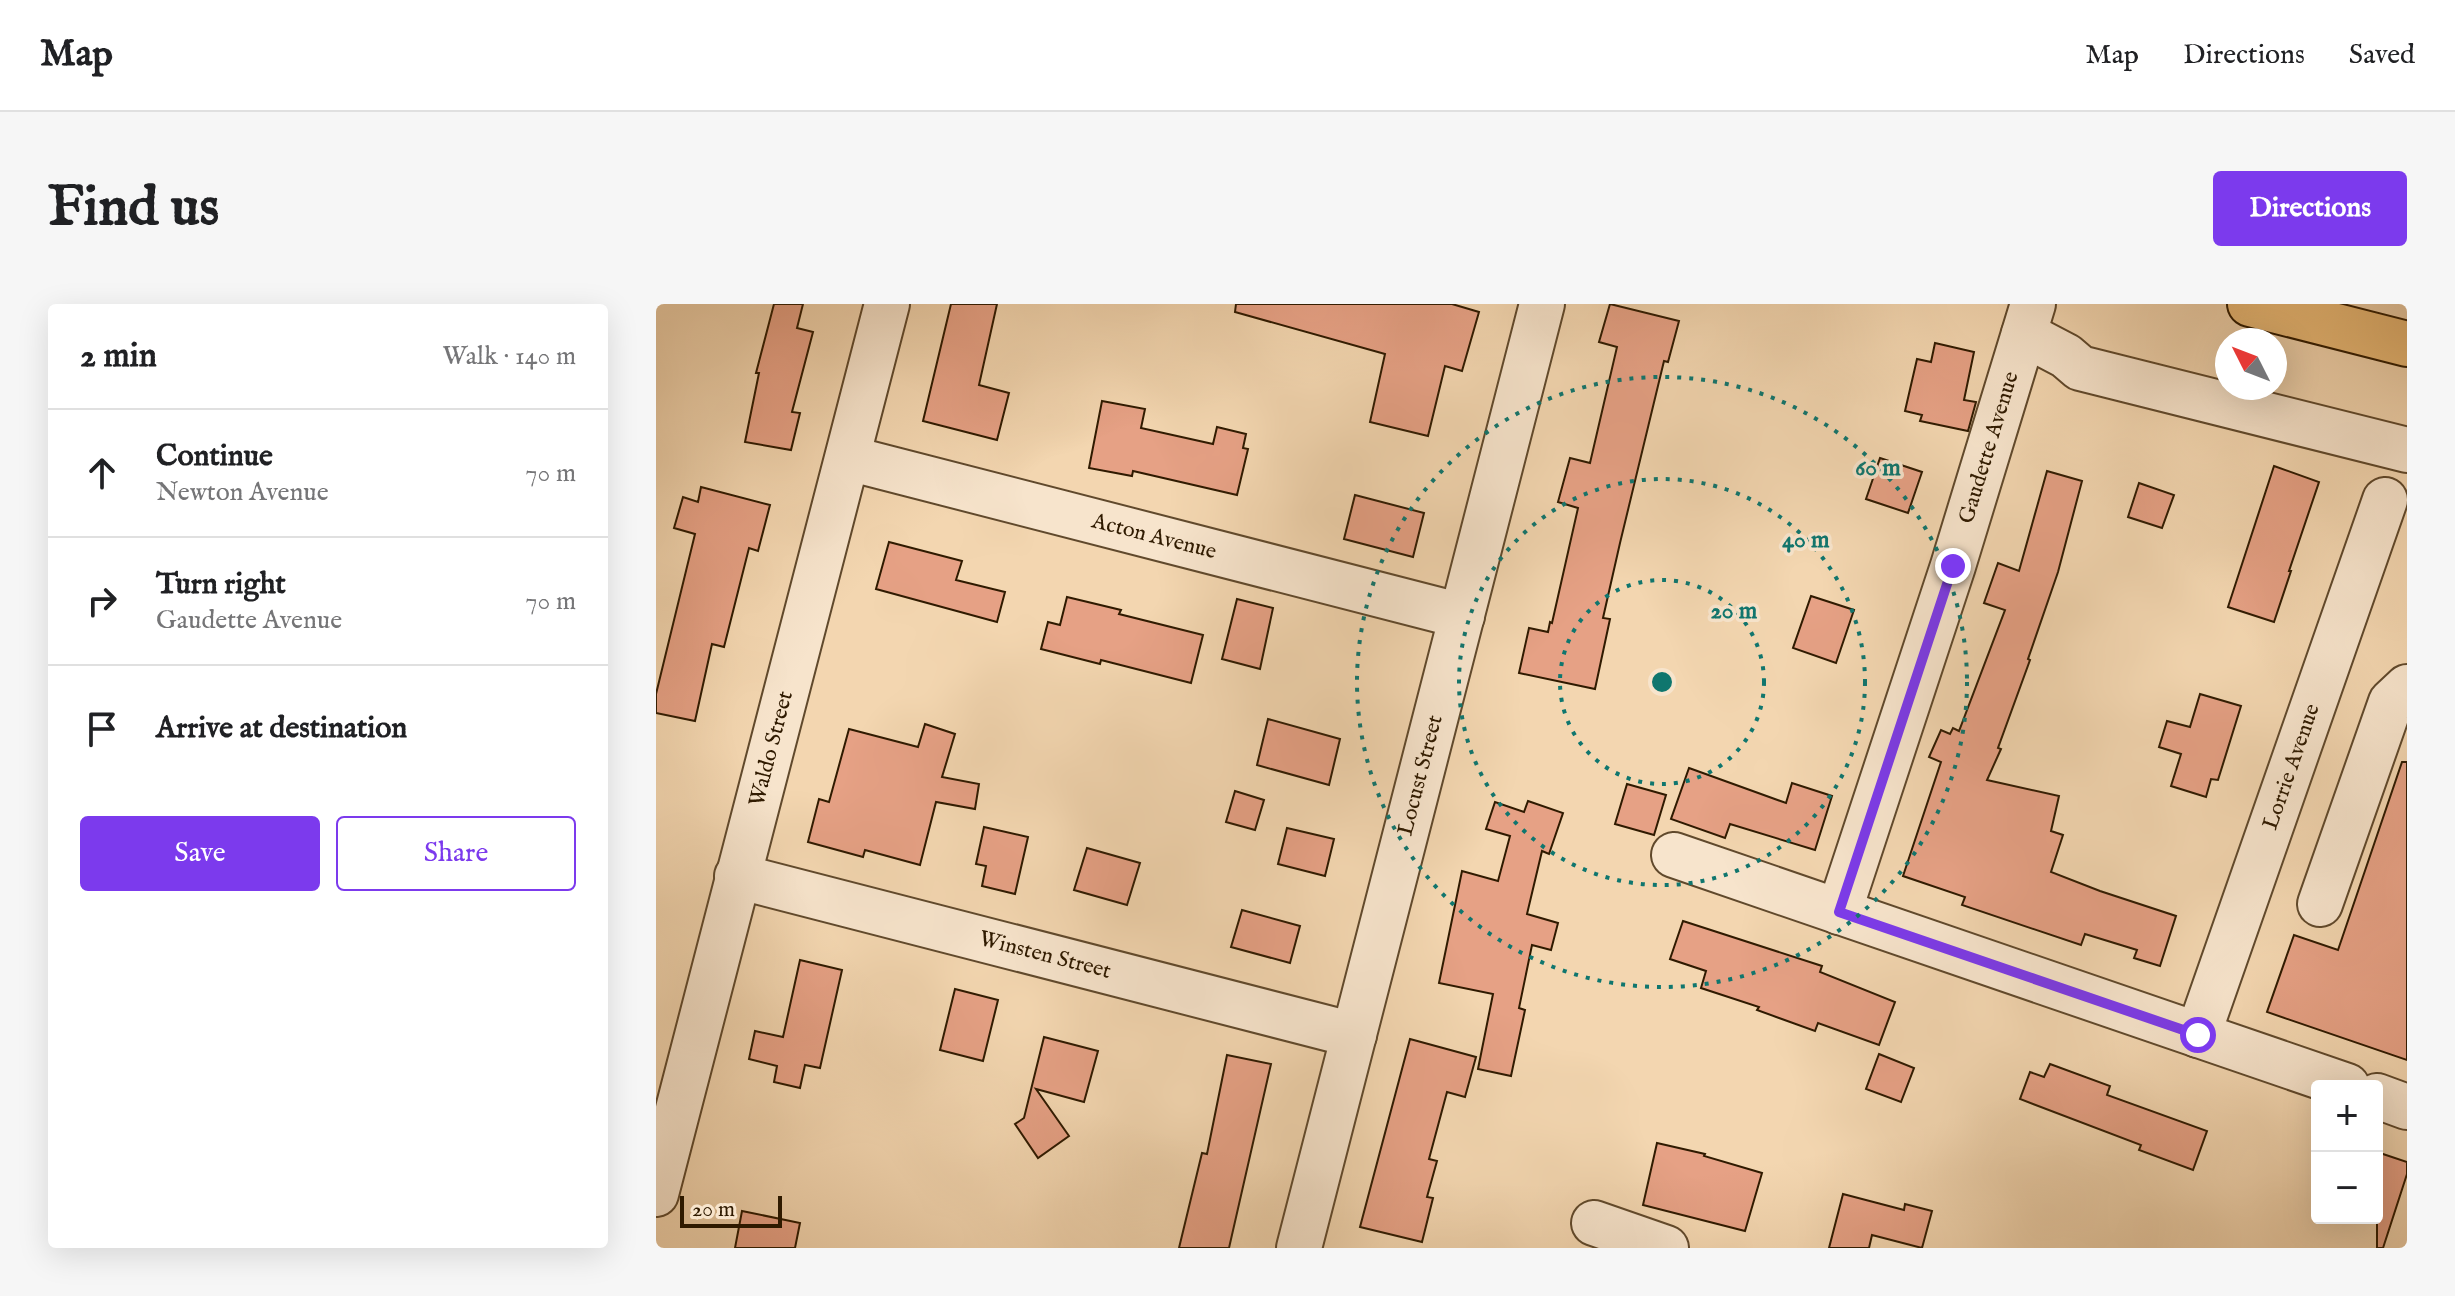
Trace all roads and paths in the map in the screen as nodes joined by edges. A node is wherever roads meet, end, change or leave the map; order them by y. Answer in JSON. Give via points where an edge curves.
{"nodes":[{"id":1,"x":887,"y":304,"type":"edge"},
{"id":2,"x":1542,"y":304,"type":"edge"},
{"id":3,"x":2250,"y":304,"type":"edge"},
{"id":4,"x":2029,"y":319,"type":"edge"},
{"id":5,"x":2407,"y":344,"type":"edge"},
{"id":6,"x":2407,"y":450,"type":"edge"},
{"id":7,"x":848,"y":458,"type":"junction"},
{"id":8,"x":2385,"y":500,"type":"dead end"},
{"id":9,"x":1462,"y":616,"type":"junction"},
{"id":10,"x":2407,"y":687,"type":"edge"},
{"id":11,"x":1674,"y":855,"type":"dead end"},
{"id":12,"x":737,"y":876,"type":"junction"},
{"id":13,"x":2320,"y":904,"type":"dead end"},
{"id":14,"x":1839,"y":912,"type":"junction"},
{"id":15,"x":1354,"y":1035,"type":"junction"},
{"id":16,"x":2198,"y":1035,"type":"junction"},
{"id":17,"x":2329,"y":1080,"type":"edge"},
{"id":18,"x":2383,"y":1098,"type":"edge"},
{"id":19,"x":2407,"y":1107,"type":"edge"},
{"id":20,"x":656,"y":1194,"type":"edge"},
{"id":21,"x":1594,"y":1223,"type":"dead end"},
{"id":22,"x":1299,"y":1248,"type":"edge"},
{"id":23,"x":1666,"y":1248,"type":"edge"}],
"edges":[{"from":1,"to":7,"type":"street","name":"Waldo Street"},
{"from":2,"to":9,"type":"street","name":"Locust Street"},
{"from":3,"to":5,"type":"main road"},
{"from":4,"to":6,"type":"street","via":[[2080,368]]},
{"from":4,"to":14,"type":"street","name":"Gaudette Avenue"},
{"from":7,"to":9,"type":"street","name":"Acton Avenue"},
{"from":7,"to":12,"type":"street","name":"Waldo Street"},
{"from":8,"to":16,"type":"street","name":"Lorrie Avenue"},
{"from":9,"to":15,"type":"street","name":"Locust Street"},
{"from":10,"to":13,"type":"street","via":[[2391,702]]},
{"from":11,"to":14,"type":"street"},
{"from":12,"to":15,"type":"street","name":"Winsten Street"},
{"from":12,"to":20,"type":"street","name":"Waldo Street"},
{"from":14,"to":16,"type":"street"},
{"from":15,"to":22,"type":"street","name":"Locust Street"},
{"from":16,"to":17,"type":"street"},
{"from":18,"to":19,"type":"street"},
{"from":21,"to":23,"type":"street"}]}
